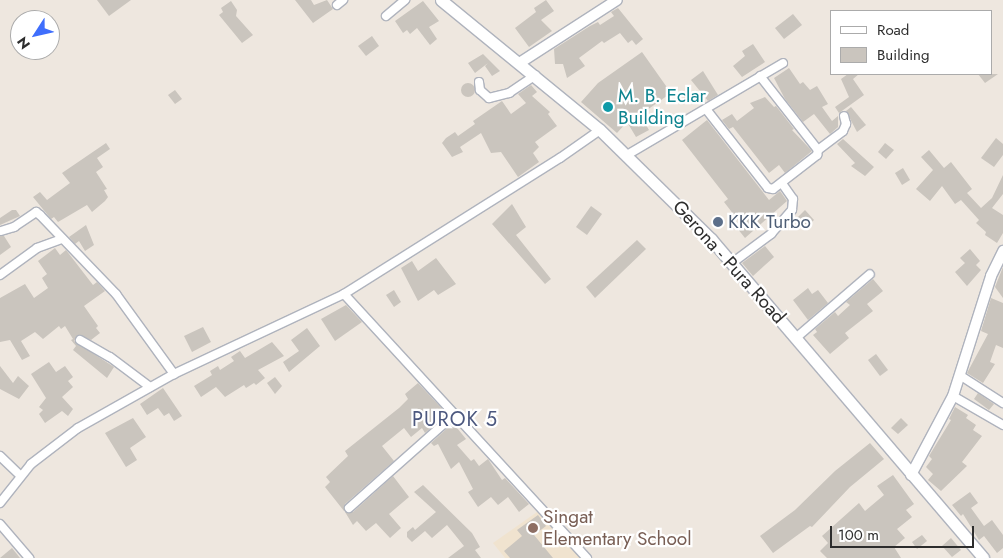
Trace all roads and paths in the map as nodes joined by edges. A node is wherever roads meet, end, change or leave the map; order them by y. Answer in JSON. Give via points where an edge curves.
{"nodes":[{"id":1,"x":405,"y":0,"type":"edge"},
{"id":2,"x":441,"y":0,"type":"edge"},
{"id":3,"x":617,"y":0,"type":"edge"},
{"id":4,"x":386,"y":16,"type":"dead end"},
{"id":5,"x":521,"y":62,"type":"junction"},
{"id":6,"x":784,"y":63,"type":"dead end"},
{"id":7,"x":536,"y":75,"type":"junction"},
{"id":8,"x":760,"y":76,"type":"junction"},
{"id":9,"x":479,"y":82,"type":"dead end"},
{"id":10,"x":706,"y":108,"type":"junction"},
{"id":11,"x":844,"y":116,"type":"dead end"},
{"id":12,"x":600,"y":130,"type":"junction"},
{"id":13,"x":818,"y":150,"type":"junction"},
{"id":14,"x":627,"y":155,"type":"junction"},
{"id":15,"x":782,"y":183,"type":"junction"},
{"id":16,"x":1,"y":231,"type":"edge"},
{"id":17,"x":62,"y":239,"type":"junction"},
{"id":18,"x":1003,"y":251,"type":"edge"},
{"id":19,"x":732,"y":263,"type":"junction"},
{"id":20,"x":870,"y":274,"type":"dead end"},
{"id":21,"x":0,"y":275,"type":"edge"},
{"id":22,"x":344,"y":294,"type":"junction"},
{"id":23,"x":797,"y":337,"type":"junction"},
{"id":24,"x":80,"y":340,"type":"dead end"},
{"id":25,"x":174,"y":374,"type":"junction"},
{"id":26,"x":961,"y":376,"type":"junction"},
{"id":27,"x":150,"y":387,"type":"junction"},
{"id":28,"x":953,"y":396,"type":"junction"},
{"id":29,"x":1003,"y":403,"type":"edge"},
{"id":30,"x":455,"y":414,"type":"junction"},
{"id":31,"x":1003,"y":426,"type":"edge"},
{"id":32,"x":0,"y":456,"type":"edge"},
{"id":33,"x":20,"y":475,"type":"junction"},
{"id":34,"x":911,"y":475,"type":"junction"},
{"id":35,"x":0,"y":503,"type":"edge"},
{"id":36,"x":349,"y":508,"type":"dead end"},
{"id":37,"x":0,"y":524,"type":"edge"},
{"id":38,"x":29,"y":558,"type":"edge"},
{"id":39,"x":587,"y":558,"type":"edge"},
{"id":40,"x":983,"y":558,"type":"edge"}],
"edges":[{"from":1,"to":4,"type":"street"},
{"from":2,"to":5,"type":"main road","name":"Gerona - Pura Road"},
{"from":3,"to":5,"type":"street"},
{"from":5,"to":7,"type":"main road","name":"Gerona - Pura Road"},
{"from":6,"to":8,"type":"street"},
{"from":7,"to":9,"type":"street","via":[[509,93],[488,98],[480,90]]},
{"from":7,"to":12,"type":"main road","name":"Gerona - Pura Road"},
{"from":8,"to":10,"type":"street"},
{"from":8,"to":13,"type":"street"},
{"from":10,"to":14,"type":"street"},
{"from":10,"to":15,"type":"street","via":[[768,188],[773,190]]},
{"from":11,"to":13,"type":"street","via":[[843,132]]},
{"from":12,"to":14,"type":"main road","name":"Gerona - Pura Road"},
{"from":12,"to":22,"type":"street"},
{"from":13,"to":15,"type":"street"},
{"from":14,"to":19,"type":"main road","name":"Gerona - Pura Road"},
{"from":15,"to":19,"type":"street","via":[[793,199],[792,210],[771,234]]},
{"from":16,"to":17,"type":"street","via":[[14,227],[36,212]]},
{"from":17,"to":21,"type":"street","via":[[37,248]]},
{"from":17,"to":25,"type":"street","via":[[116,294]]},
{"from":18,"to":26,"type":"street"},
{"from":19,"to":23,"type":"main road","name":"Gerona - Pura Road"},
{"from":20,"to":23,"type":"street"},
{"from":22,"to":25,"type":"street"},
{"from":22,"to":30,"type":"street"},
{"from":23,"to":34,"type":"main road","name":"Gerona - Pura Road"},
{"from":24,"to":27,"type":"street","via":[[110,356]]},
{"from":25,"to":27,"type":"street"},
{"from":26,"to":28,"type":"street"},
{"from":26,"to":29,"type":"street"},
{"from":27,"to":33,"type":"street","via":[[78,428]]},
{"from":28,"to":31,"type":"street"},
{"from":28,"to":34,"type":"street"},
{"from":30,"to":36,"type":"street"},
{"from":30,"to":39,"type":"street"},
{"from":32,"to":33,"type":"street"},
{"from":33,"to":35,"type":"street"},
{"from":34,"to":40,"type":"main road","name":"Gerona - Pura Road"},
{"from":37,"to":38,"type":"street"}]}
